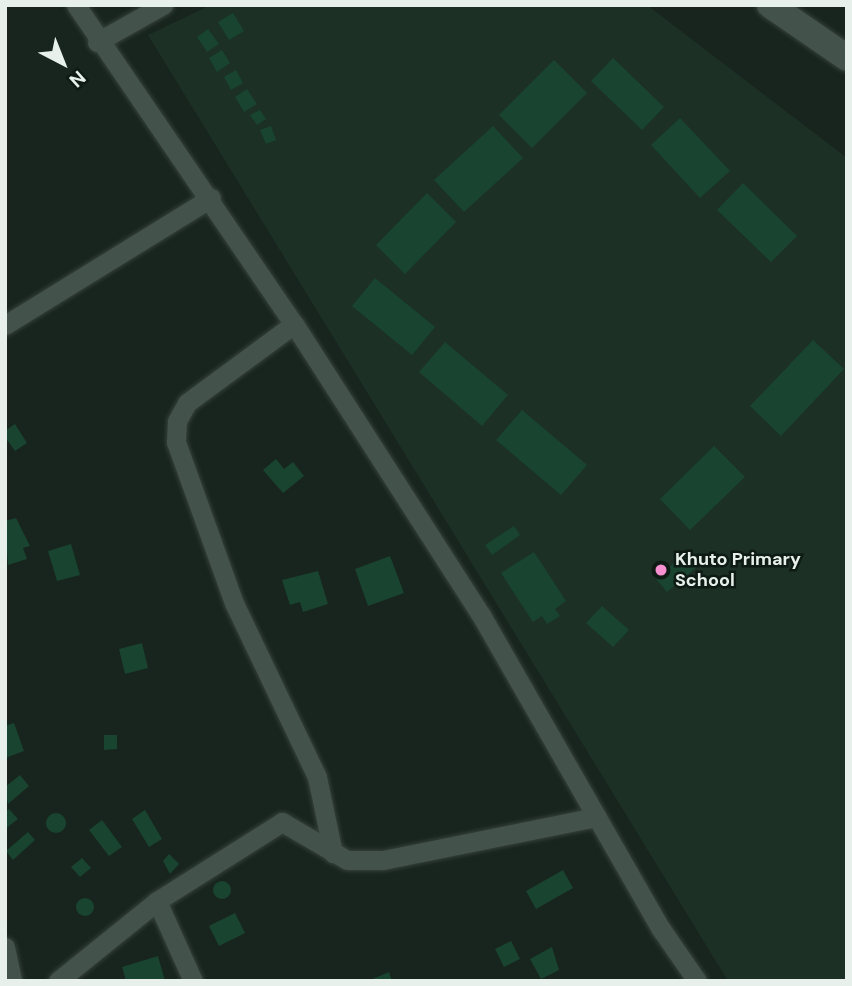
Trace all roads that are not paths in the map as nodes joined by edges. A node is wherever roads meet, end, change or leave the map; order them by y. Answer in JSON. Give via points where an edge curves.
{"nodes":[{"id":1,"x":76,"y":5,"type":"edge"},
{"id":2,"x":163,"y":5,"type":"edge"},
{"id":3,"x":770,"y":5,"type":"edge"},
{"id":4,"x":97,"y":42,"type":"junction"},
{"id":5,"x":847,"y":58,"type":"edge"},
{"id":6,"x":211,"y":198,"type":"junction"},
{"id":7,"x":294,"y":324,"type":"junction"},
{"id":8,"x":5,"y":325,"type":"edge"},
{"id":9,"x":597,"y":817,"type":"junction"},
{"id":10,"x":333,"y":853,"type":"junction"},
{"id":11,"x":157,"y":901,"type":"junction"},
{"id":12,"x":5,"y":947,"type":"edge"},
{"id":13,"x":12,"y":981,"type":"edge"},
{"id":14,"x":58,"y":981,"type":"edge"},
{"id":15,"x":193,"y":981,"type":"edge"},
{"id":16,"x":697,"y":981,"type":"edge"}],
"edges":[{"from":1,"to":4,"type":"street"},
{"from":2,"to":4,"type":"street"},
{"from":3,"to":5,"type":"street"},
{"from":4,"to":6,"type":"street"},
{"from":6,"to":7,"type":"street"},
{"from":6,"to":8,"type":"street"},
{"from":7,"to":9,"type":"street","via":[[481,615]]},
{"from":7,"to":10,"type":"street","via":[[187,403],[177,421],[176,442],[234,603],[317,777]]},
{"from":9,"to":10,"type":"street","via":[[383,860],[347,860]]},
{"from":9,"to":16,"type":"street","via":[[661,929]]},
{"from":10,"to":11,"type":"street","via":[[282,822]]},
{"from":11,"to":14,"type":"street"},
{"from":11,"to":15,"type":"street"},
{"from":12,"to":13,"type":"street"}]}
